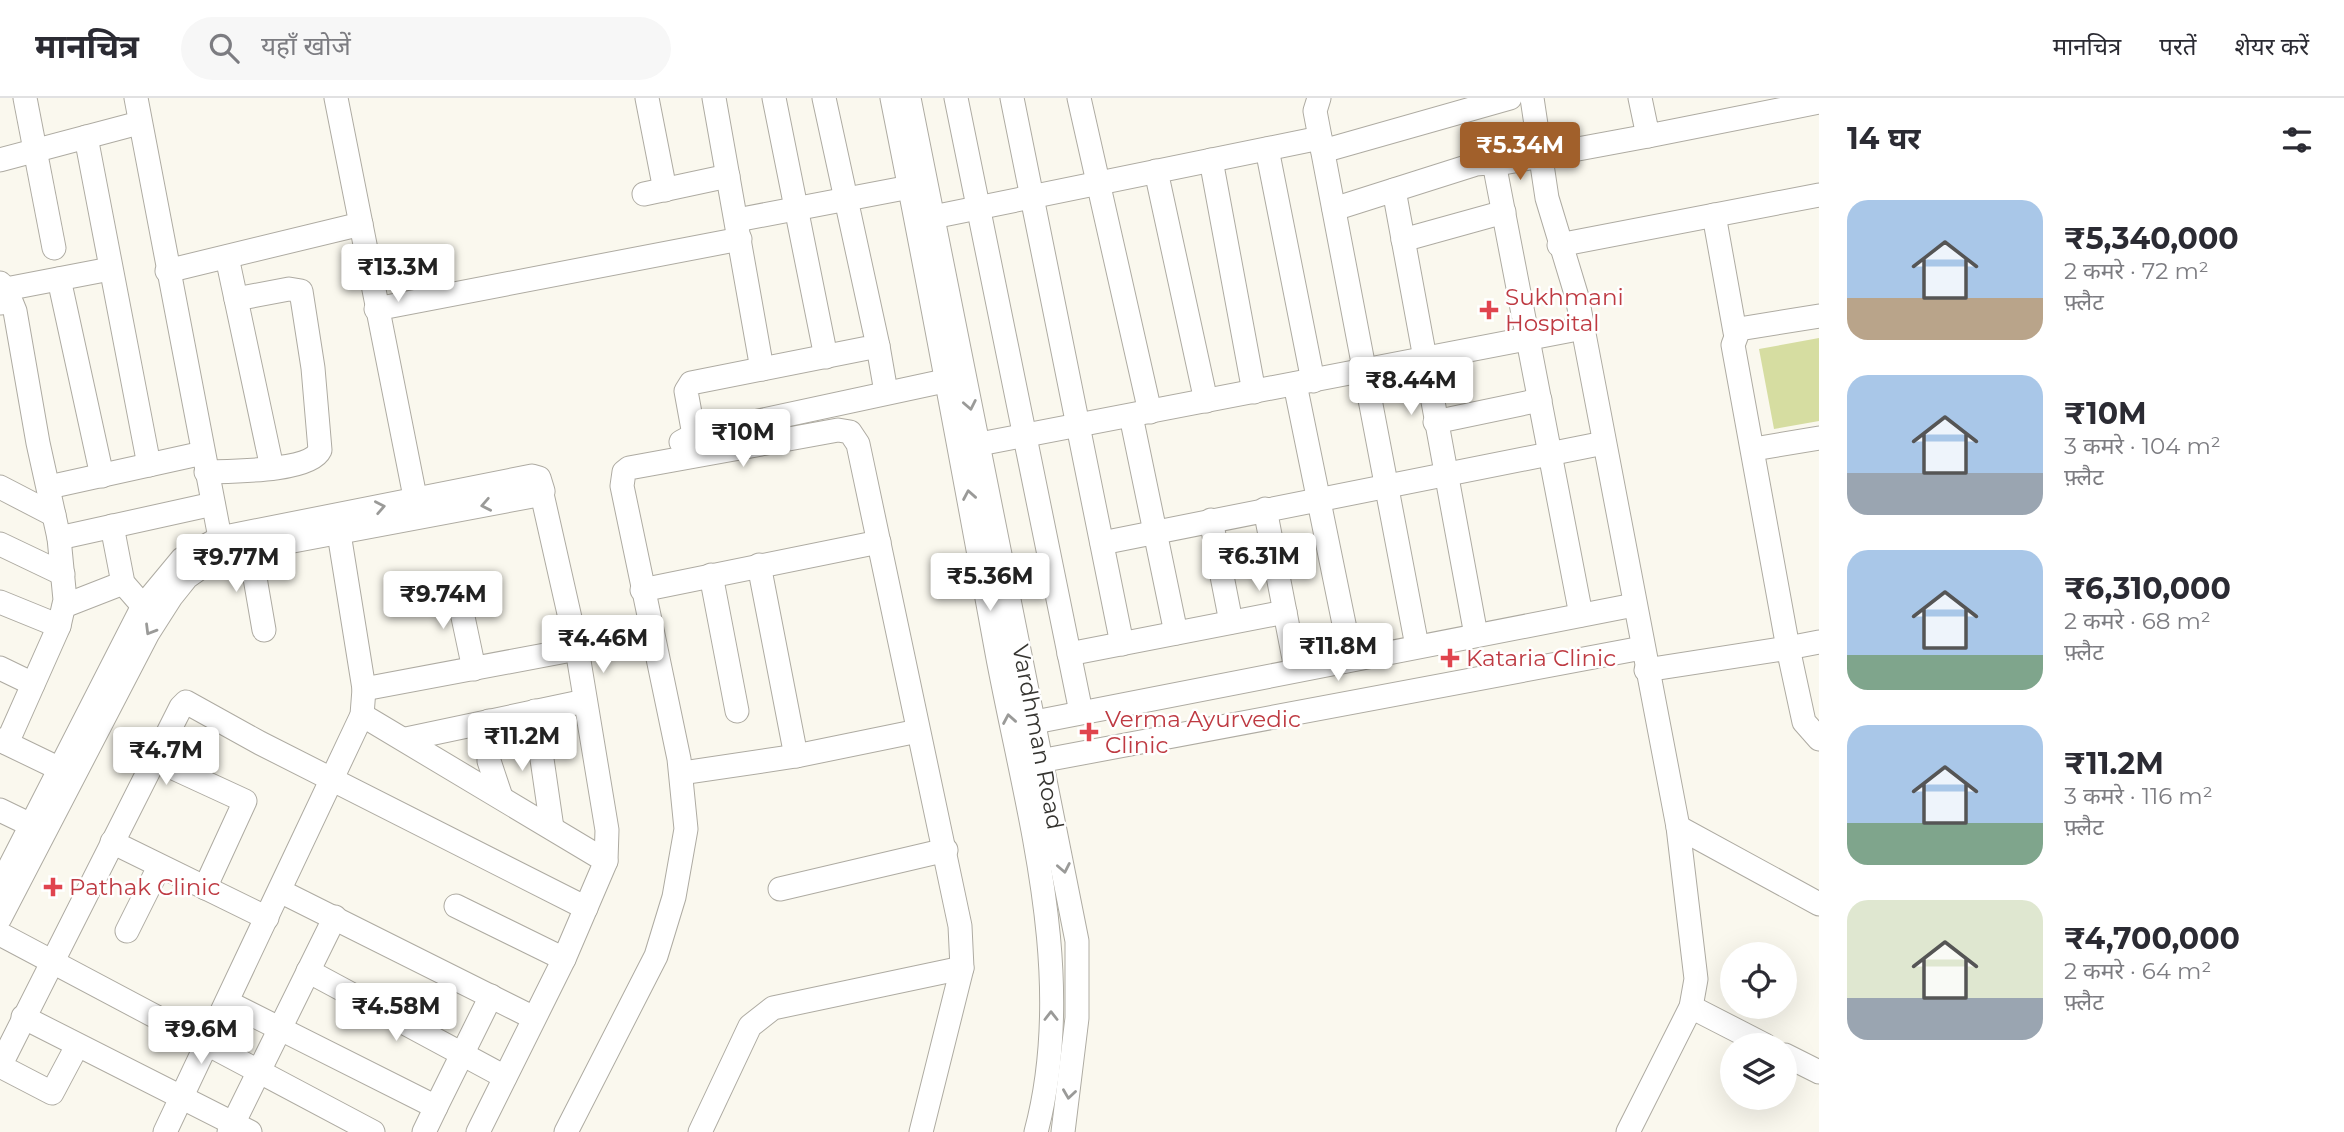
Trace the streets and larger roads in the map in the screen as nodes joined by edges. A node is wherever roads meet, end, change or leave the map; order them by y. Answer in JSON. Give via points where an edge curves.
{"nodes":[{"id":1,"x":25,"y":98,"type":"edge"},
{"id":2,"x":136,"y":98,"type":"edge"},
{"id":3,"x":336,"y":98,"type":"edge"},
{"id":4,"x":648,"y":98,"type":"edge"},
{"id":5,"x":714,"y":98,"type":"edge"},
{"id":6,"x":774,"y":98,"type":"edge"},
{"id":7,"x":824,"y":98,"type":"edge"},
{"id":8,"x":892,"y":98,"type":"edge"},
{"id":9,"x":909,"y":98,"type":"edge"},
{"id":10,"x":956,"y":98,"type":"edge"},
{"id":11,"x":1012,"y":98,"type":"edge"},
{"id":12,"x":1079,"y":98,"type":"edge"},
{"id":13,"x":1320,"y":98,"type":"edge"},
{"id":14,"x":1510,"y":98,"type":"edge"},
{"id":15,"x":1532,"y":98,"type":"edge"},
{"id":16,"x":1640,"y":98,"type":"edge"},
{"id":17,"x":1819,"y":102,"type":"edge"},
{"id":18,"x":139,"y":123,"type":"junction"},
{"id":19,"x":1648,"y":135,"type":"junction"},
{"id":20,"x":86,"y":137,"type":"junction"},
{"id":21,"x":1322,"y":145,"type":"junction"},
{"id":22,"x":1267,"y":149,"type":"junction"},
{"id":23,"x":37,"y":150,"type":"junction"},
{"id":24,"x":1541,"y":157,"type":"junction"},
{"id":25,"x":0,"y":160,"type":"edge"},
{"id":26,"x":1211,"y":160,"type":"junction"},
{"id":27,"x":1492,"y":165,"type":"junction"},
{"id":28,"x":1156,"y":171,"type":"junction"},
{"id":29,"x":728,"y":176,"type":"junction"},
{"id":30,"x":1099,"y":182,"type":"junction"},
{"id":31,"x":910,"y":187,"type":"junction"},
{"id":32,"x":1394,"y":190,"type":"junction"},
{"id":33,"x":1819,"y":195,"type":"edge"},
{"id":34,"x":1031,"y":197,"type":"junction"},
{"id":35,"x":847,"y":200,"type":"junction"},
{"id":36,"x":976,"y":207,"type":"junction"},
{"id":37,"x":1334,"y":209,"type":"junction"},
{"id":38,"x":796,"y":210,"type":"junction"},
{"id":39,"x":1504,"y":212,"type":"junction"},
{"id":40,"x":1714,"y":215,"type":"junction"},
{"id":41,"x":933,"y":217,"type":"junction"},
{"id":42,"x":361,"y":224,"type":"junction"},
{"id":43,"x":738,"y":230,"type":"junction"},
{"id":44,"x":1403,"y":240,"type":"junction"},
{"id":45,"x":1559,"y":245,"type":"junction"},
{"id":46,"x":54,"y":248,"type":"dead end"},
{"id":47,"x":227,"y":257,"type":"junction"},
{"id":48,"x":110,"y":269,"type":"junction"},
{"id":49,"x":167,"y":271,"type":"junction"},
{"id":50,"x":60,"y":279,"type":"junction"},
{"id":51,"x":2,"y":293,"type":"edge"},
{"id":52,"x":236,"y":299,"type":"junction"},
{"id":53,"x":376,"y":309,"type":"junction"},
{"id":54,"x":1819,"y":316,"type":"edge"},
{"id":55,"x":1583,"y":328,"type":"junction"},
{"id":56,"x":1735,"y":332,"type":"junction"},
{"id":57,"x":1529,"y":339,"type":"junction"},
{"id":58,"x":878,"y":346,"type":"junction"},
{"id":59,"x":826,"y":357,"type":"junction"},
{"id":60,"x":1424,"y":359,"type":"junction"},
{"id":61,"x":762,"y":369,"type":"junction"},
{"id":62,"x":1364,"y":370,"type":"junction"},
{"id":63,"x":949,"y":380,"type":"junction"},
{"id":64,"x":1304,"y":382,"type":"junction"},
{"id":65,"x":886,"y":392,"type":"junction"},
{"id":66,"x":1254,"y":392,"type":"junction"},
{"id":67,"x":1540,"y":400,"type":"junction"},
{"id":68,"x":1206,"y":401,"type":"junction"},
{"id":69,"x":1141,"y":414,"type":"junction"},
{"id":70,"x":1435,"y":422,"type":"junction"},
{"id":71,"x":1079,"y":426,"type":"junction"},
{"id":72,"x":694,"y":435,"type":"junction"},
{"id":73,"x":1024,"y":437,"type":"junction"},
{"id":74,"x":1819,"y":438,"type":"edge"},
{"id":75,"x":1604,"y":443,"type":"junction"},
{"id":76,"x":969,"y":446,"type":"junction"},
{"id":77,"x":1754,"y":449,"type":"junction"},
{"id":78,"x":1549,"y":453,"type":"junction"},
{"id":79,"x":204,"y":463,"type":"junction"},
{"id":80,"x":658,"y":463,"type":"junction"},
{"id":81,"x":149,"y":466,"type":"junction"},
{"id":82,"x":272,"y":468,"type":"junction"},
{"id":83,"x":1445,"y":474,"type":"junction"},
{"id":84,"x":102,"y":476,"type":"junction"},
{"id":85,"x":1387,"y":485,"type":"junction"},
{"id":86,"x":0,"y":487,"type":"edge"},
{"id":87,"x":49,"y":487,"type":"junction"},
{"id":88,"x":1318,"y":499,"type":"junction"},
{"id":89,"x":213,"y":504,"type":"junction"},
{"id":90,"x":1265,"y":509,"type":"junction"},
{"id":91,"x":417,"y":510,"type":"junction"},
{"id":92,"x":54,"y":515,"type":"junction"},
{"id":93,"x":1211,"y":520,"type":"junction"},
{"id":94,"x":338,"y":525,"type":"junction"},
{"id":95,"x":112,"y":526,"type":"junction"},
{"id":96,"x":1157,"y":531,"type":"junction"},
{"id":97,"x":59,"y":538,"type":"junction"},
{"id":98,"x":220,"y":538,"type":"junction"},
{"id":99,"x":879,"y":542,"type":"junction"},
{"id":100,"x":1102,"y":543,"type":"junction"},
{"id":101,"x":0,"y":544,"type":"edge"},
{"id":102,"x":250,"y":549,"type":"junction"},
{"id":103,"x":759,"y":565,"type":"junction"},
{"id":104,"x":64,"y":574,"type":"junction"},
{"id":105,"x":711,"y":575,"type":"junction"},
{"id":106,"x":123,"y":583,"type":"junction"},
{"id":107,"x":456,"y":584,"type":"dead end"},
{"id":108,"x":642,"y":590,"type":"junction"},
{"id":109,"x":0,"y":602,"type":"edge"},
{"id":110,"x":1634,"y":605,"type":"junction"},
{"id":111,"x":143,"y":606,"type":"junction"},
{"id":112,"x":1285,"y":612,"type":"junction"},
{"id":113,"x":1581,"y":615,"type":"junction"},
{"id":114,"x":61,"y":616,"type":"junction"},
{"id":115,"x":1231,"y":622,"type":"junction"},
{"id":116,"x":264,"y":631,"type":"dead end"},
{"id":117,"x":1176,"y":633,"type":"junction"},
{"id":118,"x":1476,"y":635,"type":"junction"},
{"id":119,"x":1819,"y":642,"type":"edge"},
{"id":120,"x":1122,"y":644,"type":"junction"},
{"id":121,"x":1417,"y":646,"type":"junction"},
{"id":122,"x":1788,"y":648,"type":"junction"},
{"id":123,"x":577,"y":649,"type":"junction"},
{"id":124,"x":1069,"y":654,"type":"junction"},
{"id":125,"x":1351,"y":658,"type":"junction"},
{"id":126,"x":1644,"y":659,"type":"junction"},
{"id":127,"x":0,"y":668,"type":"edge"},
{"id":128,"x":474,"y":668,"type":"junction"},
{"id":129,"x":1296,"y":669,"type":"junction"},
{"id":130,"x":33,"y":684,"type":"junction"},
{"id":131,"x":365,"y":689,"type":"junction"},
{"id":132,"x":585,"y":701,"type":"junction"},
{"id":133,"x":737,"y":711,"type":"dead end"},
{"id":134,"x":535,"y":712,"type":"junction"},
{"id":135,"x":1081,"y":712,"type":"junction"},
{"id":136,"x":362,"y":715,"type":"junction"},
{"id":137,"x":489,"y":721,"type":"junction"},
{"id":138,"x":1035,"y":722,"type":"junction"},
{"id":139,"x":918,"y":731,"type":"junction"},
{"id":140,"x":406,"y":739,"type":"junction"},
{"id":141,"x":1819,"y":739,"type":"edge"},
{"id":142,"x":3,"y":742,"type":"edge"},
{"id":143,"x":796,"y":755,"type":"junction"},
{"id":144,"x":156,"y":760,"type":"junction"},
{"id":145,"x":1043,"y":762,"type":"junction"},
{"id":146,"x":1018,"y":765,"type":"junction"},
{"id":147,"x":60,"y":769,"type":"junction"},
{"id":148,"x":682,"y":773,"type":"junction"},
{"id":149,"x":333,"y":779,"type":"junction"},
{"id":150,"x":501,"y":797,"type":"junction"},
{"id":151,"x":0,"y":810,"type":"edge"},
{"id":152,"x":31,"y":825,"type":"junction"},
{"id":153,"x":1678,"y":827,"type":"junction"},
{"id":154,"x":552,"y":828,"type":"junction"},
{"id":155,"x":112,"y":842,"type":"junction"},
{"id":156,"x":946,"y":850,"type":"junction"},
{"id":157,"x":606,"y":861,"type":"junction"},
{"id":158,"x":159,"y":867,"type":"junction"},
{"id":159,"x":0,"y":886,"type":"edge"},
{"id":160,"x":205,"y":888,"type":"junction"},
{"id":161,"x":780,"y":889,"type":"dead end"},
{"id":162,"x":279,"y":891,"type":"junction"},
{"id":163,"x":1819,"y":904,"type":"edge"},
{"id":164,"x":456,"y":906,"type":"dead end"},
{"id":165,"x":586,"y":908,"type":"junction"},
{"id":166,"x":335,"y":917,"type":"junction"},
{"id":167,"x":0,"y":918,"type":"edge"},
{"id":168,"x":267,"y":918,"type":"junction"},
{"id":169,"x":127,"y":931,"type":"dead end"},
{"id":170,"x":0,"y":934,"type":"edge"},
{"id":171,"x":564,"y":959,"type":"junction"},
{"id":172,"x":51,"y":962,"type":"junction"},
{"id":173,"x":962,"y":968,"type":"junction"},
{"id":174,"x":308,"y":971,"type":"junction"},
{"id":175,"x":491,"y":996,"type":"junction"},
{"id":176,"x":227,"y":1002,"type":"junction"},
{"id":177,"x":1691,"y":1007,"type":"junction"},
{"id":178,"x":23,"y":1017,"type":"junction"},
{"id":179,"x":534,"y":1018,"type":"junction"},
{"id":180,"x":278,"y":1030,"type":"junction"},
{"id":181,"x":1742,"y":1033,"type":"edge"},
{"id":182,"x":207,"y":1044,"type":"junction"},
{"id":183,"x":77,"y":1046,"type":"junction"},
{"id":184,"x":462,"y":1054,"type":"junction"},
{"id":185,"x":1797,"y":1061,"type":"edge"},
{"id":186,"x":1819,"y":1072,"type":"edge"},
{"id":187,"x":258,"y":1073,"type":"junction"},
{"id":188,"x":505,"y":1077,"type":"junction"},
{"id":189,"x":181,"y":1098,"type":"junction"},
{"id":190,"x":436,"y":1107,"type":"junction"},
{"id":191,"x":238,"y":1129,"type":"edge"},
{"id":192,"x":165,"y":1132,"type":"edge"},
{"id":193,"x":373,"y":1132,"type":"edge"},
{"id":194,"x":424,"y":1132,"type":"edge"},
{"id":195,"x":478,"y":1132,"type":"edge"},
{"id":196,"x":566,"y":1132,"type":"edge"},
{"id":197,"x":700,"y":1132,"type":"edge"},
{"id":198,"x":921,"y":1132,"type":"edge"},
{"id":199,"x":1035,"y":1132,"type":"edge"},
{"id":200,"x":1063,"y":1132,"type":"edge"},
{"id":201,"x":1628,"y":1132,"type":"edge"}],
"edges":[{"from":1,"to":23,"type":"street"},
{"from":2,"to":18,"type":"street"},
{"from":3,"to":42,"type":"street"},
{"from":4,"to":29,"type":"street","via":[[655,192]]},
{"from":5,"to":29,"type":"street"},
{"from":6,"to":38,"type":"street"},
{"from":7,"to":35,"type":"street"},
{"from":8,"to":31,"type":"street","name":"Vardhman Road"},
{"from":9,"to":41,"type":"street","name":"Vardhman Road"},
{"from":10,"to":36,"type":"street"},
{"from":11,"to":34,"type":"street"},
{"from":12,"to":30,"type":"street"},
{"from":13,"to":21,"type":"street","via":[[1314,111]]},
{"from":14,"to":21,"type":"street"},
{"from":15,"to":24,"type":"street"},
{"from":16,"to":19,"type":"street"},
{"from":17,"to":19,"type":"street"},
{"from":18,"to":20,"type":"street"},
{"from":18,"to":49,"type":"street"},
{"from":19,"to":24,"type":"street"},
{"from":20,"to":23,"type":"street"},
{"from":20,"to":48,"type":"street"},
{"from":21,"to":22,"type":"street"},
{"from":21,"to":37,"type":"street"},
{"from":22,"to":26,"type":"street"},
{"from":22,"to":64,"type":"street"},
{"from":23,"to":25,"type":"street"},
{"from":23,"to":46,"type":"street"},
{"from":24,"to":27,"type":"street"},
{"from":24,"to":45,"type":"street"},
{"from":26,"to":28,"type":"street"},
{"from":26,"to":66,"type":"street"},
{"from":27,"to":32,"type":"street","via":[[1476,164]]},
{"from":27,"to":39,"type":"street"},
{"from":28,"to":30,"type":"street"},
{"from":28,"to":68,"type":"street"},
{"from":29,"to":43,"type":"street"},
{"from":30,"to":34,"type":"street"},
{"from":30,"to":69,"type":"street"},
{"from":31,"to":35,"type":"street"},
{"from":31,"to":63,"type":"street","name":"Vardhman Road"},
{"from":32,"to":37,"type":"street"},
{"from":32,"to":44,"type":"street"},
{"from":33,"to":40,"type":"street"},
{"from":34,"to":36,"type":"street"},
{"from":34,"to":71,"type":"street"},
{"from":35,"to":38,"type":"street"},
{"from":35,"to":58,"type":"street"},
{"from":36,"to":41,"type":"street"},
{"from":36,"to":73,"type":"street"},
{"from":37,"to":62,"type":"street"},
{"from":38,"to":43,"type":"street"},
{"from":38,"to":59,"type":"street"},
{"from":39,"to":44,"type":"street"},
{"from":39,"to":57,"type":"street"},
{"from":40,"to":45,"type":"street"},
{"from":40,"to":56,"type":"street"},
{"from":41,"to":76,"type":"street","name":"Vardhman Road","one_way":true},
{"from":42,"to":47,"type":"street"},
{"from":42,"to":53,"type":"street"},
{"from":43,"to":53,"type":"street"},
{"from":43,"to":61,"type":"street"},
{"from":44,"to":60,"type":"street"},
{"from":45,"to":55,"type":"street"},
{"from":47,"to":49,"type":"street"},
{"from":47,"to":52,"type":"street"},
{"from":48,"to":50,"type":"street"},
{"from":48,"to":81,"type":"street"},
{"from":49,"to":79,"type":"street"},
{"from":50,"to":51,"type":"street"},
{"from":50,"to":84,"type":"street"},
{"from":51,"to":87,"type":"street","via":[[15,312]]},
{"from":52,"to":82,"type":"street"},
{"from":52,"to":82,"type":"street","via":[[289,289],[302,296],[320,450],[313,459]]},
{"from":53,"to":91,"type":"street"},
{"from":54,"to":56,"type":"street"},
{"from":55,"to":57,"type":"street"},
{"from":55,"to":75,"type":"street"},
{"from":56,"to":77,"type":"street","via":[[1733,345]]},
{"from":57,"to":60,"type":"street"},
{"from":57,"to":67,"type":"street"},
{"from":58,"to":59,"type":"street"},
{"from":58,"to":65,"type":"street"},
{"from":59,"to":61,"type":"street"},
{"from":60,"to":62,"type":"street"},
{"from":60,"to":70,"type":"street"},
{"from":61,"to":72,"type":"street","via":[[688,384]]},
{"from":62,"to":64,"type":"street"},
{"from":62,"to":85,"type":"street"},
{"from":63,"to":65,"type":"street"},
{"from":63,"to":76,"type":"street","name":"Vardhman Road"},
{"from":64,"to":66,"type":"street"},
{"from":64,"to":88,"type":"street"},
{"from":65,"to":72,"type":"street"},
{"from":66,"to":68,"type":"street"},
{"from":67,"to":70,"type":"street"},
{"from":67,"to":78,"type":"street"},
{"from":68,"to":69,"type":"street"},
{"from":69,"to":71,"type":"street"},
{"from":69,"to":96,"type":"street"},
{"from":70,"to":83,"type":"street"},
{"from":71,"to":73,"type":"street"},
{"from":71,"to":100,"type":"street"},
{"from":72,"to":80,"type":"street"},
{"from":73,"to":76,"type":"street"},
{"from":73,"to":124,"type":"street"},
{"from":74,"to":77,"type":"street"},
{"from":75,"to":78,"type":"street"},
{"from":75,"to":110,"type":"street"},
{"from":76,"to":138,"type":"street","name":"Vardhman Road"},
{"from":146,"to":76,"type":"street","name":"Vardhman Road","one_way":true},
{"from":77,"to":122,"type":"street"},
{"from":78,"to":83,"type":"street"},
{"from":78,"to":113,"type":"street"},
{"from":79,"to":81,"type":"street"},
{"from":79,"to":82,"type":"street"},
{"from":79,"to":89,"type":"street"},
{"from":80,"to":99,"type":"street","via":[[838,430],[850,432],[858,444]]},
{"from":80,"to":108,"type":"street","via":[[629,468],[622,479]]},
{"from":81,"to":84,"type":"street"},
{"from":83,"to":85,"type":"street"},
{"from":83,"to":118,"type":"street"},
{"from":84,"to":87,"type":"street"},
{"from":85,"to":88,"type":"street"},
{"from":85,"to":121,"type":"street"},
{"from":86,"to":92,"type":"street"},
{"from":87,"to":92,"type":"street"},
{"from":88,"to":90,"type":"street"},
{"from":88,"to":125,"type":"street"},
{"from":89,"to":95,"type":"street"},
{"from":89,"to":98,"type":"street"},
{"from":90,"to":93,"type":"street"},
{"from":90,"to":112,"type":"street"},
{"from":91,"to":94,"type":"street"},
{"from":91,"to":123,"type":"street","via":[[542,494]]},
{"from":92,"to":97,"type":"street"},
{"from":93,"to":96,"type":"street"},
{"from":93,"to":115,"type":"street"},
{"from":94,"to":98,"type":"street"},
{"from":94,"to":102,"type":"street"},
{"from":94,"to":131,"type":"street"},
{"from":95,"to":97,"type":"street"},
{"from":95,"to":106,"type":"street"},
{"from":96,"to":100,"type":"street"},
{"from":96,"to":117,"type":"street"},
{"from":97,"to":104,"type":"street"},
{"from":98,"to":111,"type":"street","via":[[182,559]]},
{"from":99,"to":103,"type":"street"},
{"from":99,"to":139,"type":"street"},
{"from":100,"to":120,"type":"street"},
{"from":101,"to":104,"type":"street"},
{"from":102,"to":116,"type":"street"},
{"from":102,"to":167,"type":"street","one_way":true,"via":[[204,565],[171,597]]},
{"from":103,"to":105,"type":"street"},
{"from":103,"to":143,"type":"street"},
{"from":104,"to":114,"type":"street"},
{"from":105,"to":108,"type":"street"},
{"from":105,"to":133,"type":"street"},
{"from":106,"to":111,"type":"street"},
{"from":106,"to":114,"type":"street"},
{"from":107,"to":128,"type":"street"},
{"from":108,"to":148,"type":"street"},
{"from":109,"to":114,"type":"street"},
{"from":110,"to":113,"type":"street"},
{"from":110,"to":126,"type":"street"},
{"from":111,"to":147,"type":"street"},
{"from":112,"to":115,"type":"street"},
{"from":112,"to":129,"type":"street"},
{"from":113,"to":118,"type":"street"},
{"from":114,"to":130,"type":"street"},
{"from":115,"to":117,"type":"street"},
{"from":117,"to":120,"type":"street"},
{"from":118,"to":121,"type":"street"},
{"from":119,"to":122,"type":"street"},
{"from":120,"to":124,"type":"street"},
{"from":121,"to":125,"type":"street"},
{"from":122,"to":126,"type":"street"},
{"from":122,"to":141,"type":"street","via":[[1804,722]]},
{"from":123,"to":128,"type":"street"},
{"from":123,"to":132,"type":"street"},
{"from":124,"to":135,"type":"street"},
{"from":125,"to":129,"type":"street"},
{"from":126,"to":145,"type":"street"},
{"from":126,"to":153,"type":"street"},
{"from":127,"to":130,"type":"street"},
{"from":128,"to":131,"type":"street"},
{"from":129,"to":135,"type":"street"},
{"from":130,"to":142,"type":"street"},
{"from":131,"to":136,"type":"street"},
{"from":132,"to":134,"type":"street"},
{"from":132,"to":157,"type":"street","via":[[607,830]]},
{"from":134,"to":137,"type":"street"},
{"from":134,"to":154,"type":"street"},
{"from":135,"to":138,"type":"street"},
{"from":136,"to":140,"type":"street"},
{"from":136,"to":149,"type":"street"},
{"from":137,"to":140,"type":"street"},
{"from":137,"to":150,"type":"street","via":[[489,761]]},
{"from":138,"to":145,"type":"street","name":"Vardhman Road"},
{"from":139,"to":143,"type":"street"},
{"from":139,"to":156,"type":"street"},
{"from":140,"to":150,"type":"street"},
{"from":142,"to":147,"type":"street"},
{"from":143,"to":148,"type":"street"},
{"from":144,"to":149,"type":"street","via":[[186,702]]},
{"from":144,"to":155,"type":"street"},
{"from":144,"to":160,"type":"street","via":[[245,801]]},
{"from":145,"to":146,"type":"street"},
{"from":145,"to":200,"type":"street","name":"Vardhman Road","one_way":true,"via":[[1077,941],[1077,1018]]},
{"from":199,"to":146,"type":"street","name":"Vardhman Road","one_way":true,"via":[[1049,1062],[1046,906]]},
{"from":147,"to":152,"type":"street"},
{"from":148,"to":196,"type":"street","via":[[686,829],[666,927],[656,956]]},
{"from":149,"to":162,"type":"street"},
{"from":149,"to":165,"type":"street"},
{"from":150,"to":154,"type":"street"},
{"from":151,"to":152,"type":"street"},
{"from":152,"to":159,"type":"street"},
{"from":153,"to":163,"type":"street"},
{"from":153,"to":177,"type":"street","via":[[1696,979]]},
{"from":154,"to":157,"type":"street"},
{"from":155,"to":158,"type":"street"},
{"from":155,"to":172,"type":"street"},
{"from":156,"to":161,"type":"street"},
{"from":156,"to":173,"type":"street","via":[[960,926]]},
{"from":157,"to":165,"type":"street"},
{"from":158,"to":160,"type":"street"},
{"from":158,"to":169,"type":"street"},
{"from":160,"to":168,"type":"street"},
{"from":162,"to":166,"type":"street"},
{"from":162,"to":168,"type":"street"},
{"from":164,"to":171,"type":"street"},
{"from":165,"to":171,"type":"street"},
{"from":166,"to":174,"type":"street"},
{"from":166,"to":175,"type":"street"},
{"from":168,"to":176,"type":"street"},
{"from":170,"to":172,"type":"street"},
{"from":171,"to":179,"type":"street"},
{"from":172,"to":178,"type":"street"},
{"from":172,"to":182,"type":"street"},
{"from":173,"to":197,"type":"street","via":[[773,1008],[761,1015],[750,1026]]},
{"from":173,"to":198,"type":"street"},
{"from":174,"to":180,"type":"street"},
{"from":174,"to":184,"type":"street"},
{"from":175,"to":179,"type":"street"},
{"from":175,"to":184,"type":"street"},
{"from":176,"to":180,"type":"street"},
{"from":176,"to":182,"type":"street"},
{"from":177,"to":181,"type":"street"},
{"from":177,"to":201,"type":"street"},
{"from":178,"to":183,"type":"street"},
{"from":178,"to":183,"type":"street","via":[[1,1063],[2,1070],[52,1093]]},
{"from":179,"to":188,"type":"street"},
{"from":180,"to":187,"type":"street"},
{"from":180,"to":190,"type":"street"},
{"from":182,"to":187,"type":"street"},
{"from":182,"to":189,"type":"street"},
{"from":183,"to":189,"type":"street"},
{"from":184,"to":188,"type":"street"},
{"from":184,"to":190,"type":"street"},
{"from":185,"to":186,"type":"street"},
{"from":187,"to":191,"type":"street"},
{"from":187,"to":193,"type":"street"},
{"from":188,"to":195,"type":"street"},
{"from":189,"to":191,"type":"street"},
{"from":189,"to":192,"type":"street"},
{"from":190,"to":194,"type":"street"}]}
